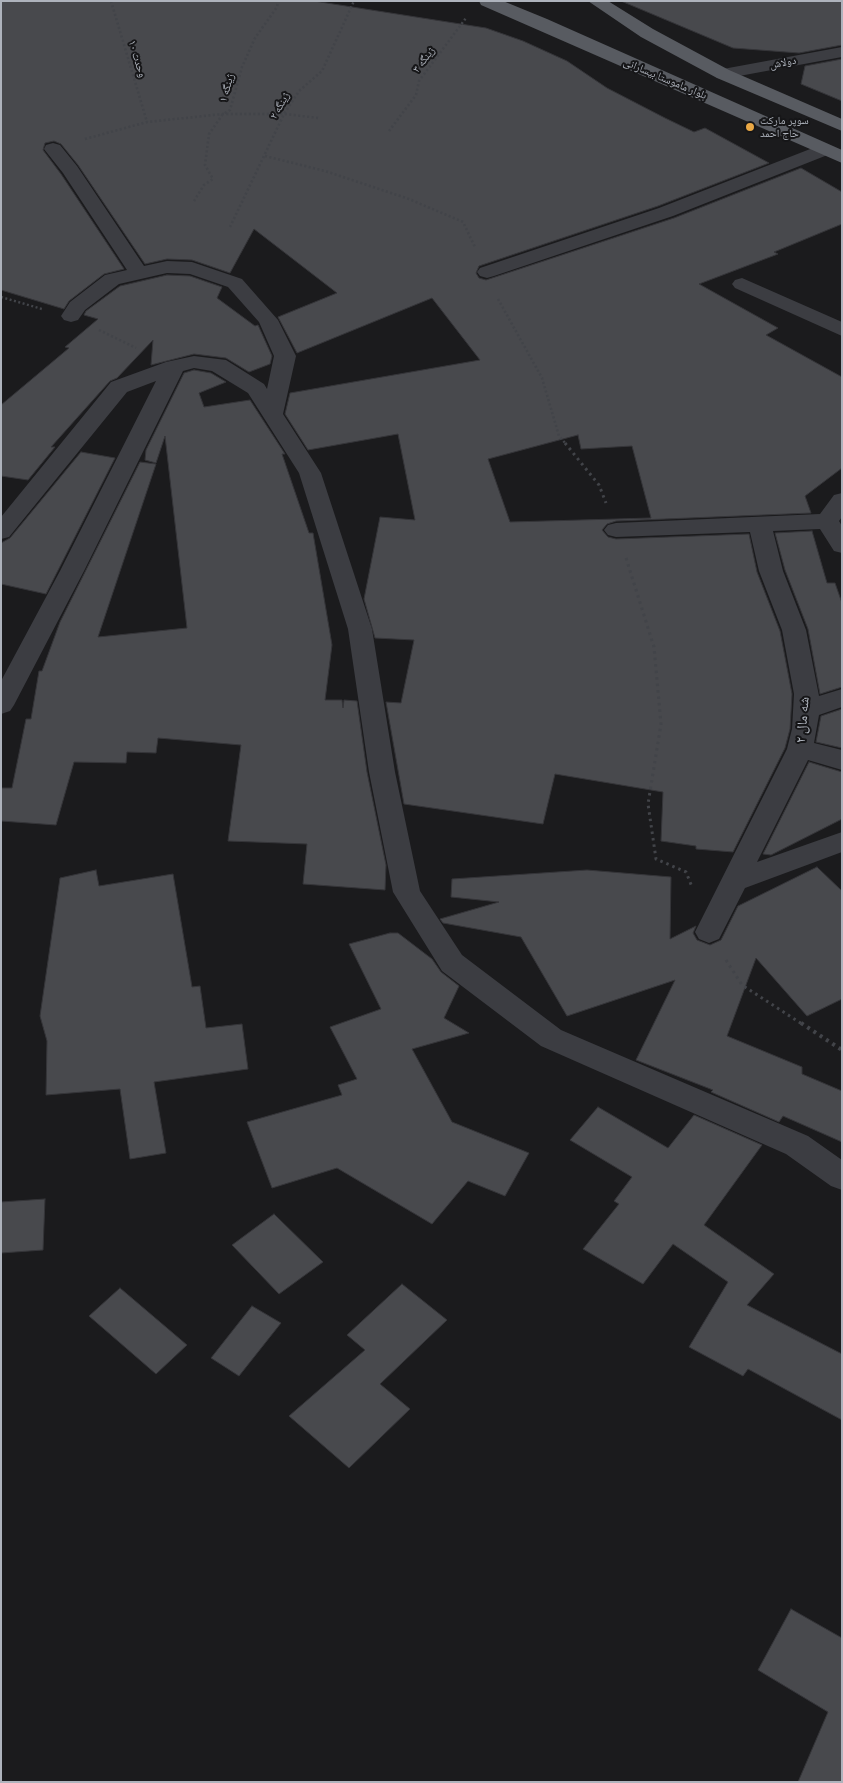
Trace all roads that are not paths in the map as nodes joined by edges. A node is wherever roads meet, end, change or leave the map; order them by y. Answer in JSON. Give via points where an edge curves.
{"nodes":[{"id":1,"x":487,"y":1,"type":"edge"},
{"id":2,"x":596,"y":1,"type":"edge"},
{"id":3,"x":842,"y":52,"type":"edge"},
{"id":4,"x":724,"y":74,"type":"junction"},
{"id":5,"x":842,"y":126,"type":"edge"},
{"id":6,"x":53,"y":148,"type":"road end"},
{"id":7,"x":823,"y":150,"type":"junction"},
{"id":8,"x":842,"y":157,"type":"edge"},
{"id":9,"x":487,"y":272,"type":"road end"},
{"id":10,"x":139,"y":273,"type":"junction"},
{"id":11,"x":742,"y":284,"type":"dead end"},
{"id":12,"x":71,"y":316,"type":"dead end"},
{"id":13,"x":842,"y":330,"type":"edge"},
{"id":14,"x":174,"y":366,"type":"junction"},
{"id":15,"x":272,"y":415,"type":"junction"},
{"id":16,"x":837,"y":509,"type":"edge"},
{"id":17,"x":759,"y":523,"type":"junction"},
{"id":18,"x":616,"y":530,"type":"road end"},
{"id":19,"x":1,"y":532,"type":"edge"},
{"id":20,"x":842,"y":546,"type":"edge"},
{"id":21,"x":842,"y":698,"type":"edge"},
{"id":22,"x":1,"y":705,"type":"edge"},
{"id":23,"x":806,"y":710,"type":"junction"},
{"id":24,"x":800,"y":749,"type":"junction"},
{"id":25,"x":842,"y":761,"type":"edge"},
{"id":26,"x":842,"y":842,"type":"edge"},
{"id":27,"x":734,"y":881,"type":"junction"},
{"id":28,"x":709,"y":932,"type":"road end"},
{"id":29,"x":842,"y":1177,"type":"edge"}],
"edges":[{"from":1,"to":7,"type":"main road","name":"بلوار ماموستا بیسارانی"},
{"from":2,"to":4,"type":"main road"},
{"from":3,"to":4,"type":"street","name":"دولاش"},
{"from":4,"to":5,"type":"main road"},
{"from":6,"to":10,"type":"street"},
{"from":7,"to":8,"type":"main road","name":"بلوار ماموستا بیسارانی"},
{"from":7,"to":9,"type":"street","via":[[666,212]]},
{"from":10,"to":12,"type":"street","via":[[112,279],[77,306]]},
{"from":10,"to":15,"type":"street","via":[[167,267],[192,268],[235,283],[268,320],[285,356]]},
{"from":11,"to":13,"type":"street"},
{"from":14,"to":15,"type":"street","via":[[194,362],[218,365],[256,389]]},
{"from":14,"to":19,"type":"street","via":[[119,387]]},
{"from":14,"to":22,"type":"street"},
{"from":15,"to":29,"type":"street","via":[[310,473],[360,629],[382,772],[407,892],[452,962],[551,1038],[797,1145]]},
{"from":16,"to":17,"type":"street"},
{"from":16,"to":20,"type":"street"},
{"from":17,"to":18,"type":"street"},
{"from":17,"to":23,"type":"street","name":"شه مال ۲","via":[[771,571],[794,630],[807,694]]},
{"from":21,"to":23,"type":"street"},
{"from":23,"to":24,"type":"street","name":"شه مال ۲"},
{"from":24,"to":25,"type":"street"},
{"from":24,"to":27,"type":"street","name":"شه مال ۲"},
{"from":26,"to":27,"type":"street"},
{"from":27,"to":28,"type":"street","name":"شه مال ۲"}]}
